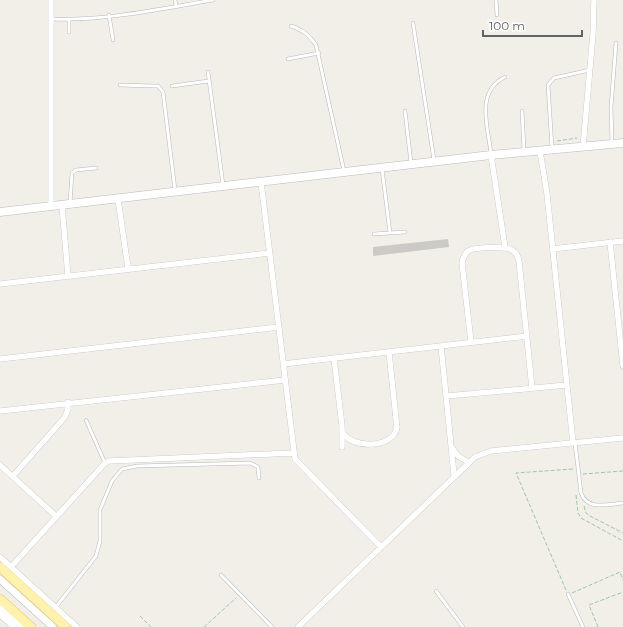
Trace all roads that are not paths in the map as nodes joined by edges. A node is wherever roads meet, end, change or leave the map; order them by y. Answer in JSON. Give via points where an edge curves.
{"nodes":[{"id":1,"x":51,"y":0,"type":"edge"},
{"id":2,"x":175,"y":0,"type":"edge"},
{"id":3,"x":213,"y":0,"type":"edge"},
{"id":4,"x":496,"y":0,"type":"edge"},
{"id":5,"x":594,"y":0,"type":"edge"},
{"id":6,"x":176,"y":6,"type":"junction"},
{"id":7,"x":109,"y":15,"type":"junction"},
{"id":8,"x":497,"y":15,"type":"dead end"},
{"id":9,"x":51,"y":19,"type":"junction"},
{"id":10,"x":69,"y":19,"type":"junction"},
{"id":11,"x":413,"y":23,"type":"dead end"},
{"id":12,"x":292,"y":26,"type":"dead end"},
{"id":13,"x":69,"y":32,"type":"dead end"},
{"id":14,"x":113,"y":40,"type":"dead end"},
{"id":15,"x":616,"y":43,"type":"dead end"},
{"id":16,"x":318,"y":53,"type":"junction"},
{"id":17,"x":288,"y":59,"type":"dead end"},
{"id":18,"x":590,"y":70,"type":"junction"},
{"id":19,"x":208,"y":72,"type":"dead end"},
{"id":20,"x":506,"y":77,"type":"dead end"},
{"id":21,"x":209,"y":81,"type":"junction"},
{"id":22,"x":120,"y":85,"type":"dead end"},
{"id":23,"x":172,"y":86,"type":"dead end"},
{"id":24,"x":405,"y":111,"type":"dead end"},
{"id":25,"x":522,"y":112,"type":"dead end"},
{"id":26,"x":623,"y":143,"type":"edge"},
{"id":27,"x":612,"y":144,"type":"junction"},
{"id":28,"x":583,"y":146,"type":"junction"},
{"id":29,"x":552,"y":150,"type":"junction"},
{"id":30,"x":540,"y":151,"type":"junction"},
{"id":31,"x":524,"y":152,"type":"junction"},
{"id":32,"x":491,"y":155,"type":"junction"},
{"id":33,"x":434,"y":162,"type":"junction"},
{"id":34,"x":412,"y":165,"type":"junction"},
{"id":35,"x":96,"y":168,"type":"dead end"},
{"id":36,"x":382,"y":168,"type":"junction"},
{"id":37,"x":344,"y":173,"type":"junction"},
{"id":38,"x":261,"y":182,"type":"junction"},
{"id":39,"x":223,"y":186,"type":"junction"},
{"id":40,"x":176,"y":192,"type":"junction"},
{"id":41,"x":118,"y":199,"type":"junction"},
{"id":42,"x":66,"y":205,"type":"junction"},
{"id":43,"x":51,"y":207,"type":"junction"},
{"id":44,"x":0,"y":212,"type":"edge"},
{"id":45,"x":405,"y":232,"type":"dead end"},
{"id":46,"x":390,"y":233,"type":"junction"},
{"id":47,"x":374,"y":234,"type":"dead end"},
{"id":48,"x":623,"y":241,"type":"edge"},
{"id":49,"x":610,"y":242,"type":"junction"},
{"id":50,"x":504,"y":247,"type":"junction"},
{"id":51,"x":552,"y":249,"type":"junction"},
{"id":52,"x":270,"y":253,"type":"junction"},
{"id":53,"x":128,"y":268,"type":"junction"},
{"id":54,"x":68,"y":276,"type":"junction"},
{"id":55,"x":0,"y":284,"type":"edge"},
{"id":56,"x":279,"y":328,"type":"junction"},
{"id":57,"x":527,"y":336,"type":"junction"},
{"id":58,"x":471,"y":342,"type":"junction"},
{"id":59,"x":441,"y":346,"type":"junction"},
{"id":60,"x":389,"y":352,"type":"junction"},
{"id":61,"x":334,"y":358,"type":"junction"},
{"id":62,"x":0,"y":359,"type":"edge"},
{"id":63,"x":283,"y":364,"type":"junction"},
{"id":64,"x":623,"y":366,"type":"edge"},
{"id":65,"x":285,"y":380,"type":"junction"},
{"id":66,"x":566,"y":385,"type":"junction"},
{"id":67,"x":532,"y":388,"type":"junction"},
{"id":68,"x":447,"y":396,"type":"junction"},
{"id":69,"x":68,"y":402,"type":"junction"},
{"id":70,"x":0,"y":411,"type":"edge"},
{"id":71,"x":86,"y":420,"type":"dead end"},
{"id":72,"x":342,"y":431,"type":"junction"},
{"id":73,"x":623,"y":438,"type":"edge"},
{"id":74,"x":574,"y":443,"type":"junction"},
{"id":75,"x":342,"y":447,"type":"dead end"},
{"id":76,"x":452,"y":449,"type":"junction"},
{"id":77,"x":293,"y":453,"type":"junction"},
{"id":78,"x":468,"y":462,"type":"junction"},
{"id":79,"x":105,"y":463,"type":"junction"},
{"id":80,"x":0,"y":465,"type":"edge"},
{"id":81,"x":454,"y":475,"type":"junction"},
{"id":82,"x":13,"y":476,"type":"junction"},
{"id":83,"x":259,"y":478,"type":"dead end"},
{"id":84,"x":623,"y":503,"type":"edge"},
{"id":85,"x":57,"y":517,"type":"junction"},
{"id":86,"x":381,"y":547,"type":"junction"},
{"id":87,"x":0,"y":557,"type":"edge"},
{"id":88,"x":0,"y":567,"type":"edge"},
{"id":89,"x":11,"y":567,"type":"junction"},
{"id":90,"x":221,"y":575,"type":"dead end"},
{"id":91,"x":0,"y":579,"type":"edge"},
{"id":92,"x":0,"y":586,"type":"edge"},
{"id":93,"x":10,"y":588,"type":"junction"},
{"id":94,"x":436,"y":591,"type":"dead end"},
{"id":95,"x":568,"y":594,"type":"road end"},
{"id":96,"x":0,"y":599,"type":"edge"},
{"id":97,"x":0,"y":608,"type":"edge"},
{"id":98,"x":55,"y":608,"type":"junction"},
{"id":99,"x":0,"y":614,"type":"edge"},
{"id":100,"x":14,"y":627,"type":"edge"},
{"id":101,"x":23,"y":627,"type":"edge"},
{"id":102,"x":31,"y":627,"type":"edge"},
{"id":103,"x":53,"y":627,"type":"edge"},
{"id":104,"x":66,"y":627,"type":"edge"},
{"id":105,"x":77,"y":627,"type":"edge"},
{"id":106,"x":272,"y":627,"type":"edge"},
{"id":107,"x":298,"y":627,"type":"edge"},
{"id":108,"x":463,"y":627,"type":"edge"},
{"id":109,"x":583,"y":627,"type":"edge"}],
"edges":[{"from":1,"to":9,"type":"street"},
{"from":2,"to":6,"type":"lane"},
{"from":3,"to":6,"type":"lane"},
{"from":4,"to":8,"type":"lane"},
{"from":5,"to":18,"type":"street"},
{"from":6,"to":7,"type":"lane"},
{"from":7,"to":10,"type":"lane"},
{"from":7,"to":14,"type":"lane"},
{"from":9,"to":10,"type":"lane"},
{"from":9,"to":43,"type":"street"},
{"from":10,"to":13,"type":"lane"},
{"from":11,"to":33,"type":"lane"},
{"from":12,"to":16,"type":"lane","via":[[310,36]]},
{"from":15,"to":27,"type":"lane","via":[[610,112]]},
{"from":16,"to":17,"type":"lane"},
{"from":16,"to":37,"type":"lane"},
{"from":18,"to":28,"type":"street"},
{"from":18,"to":29,"type":"lane","via":[[554,78],[548,85]]},
{"from":19,"to":21,"type":"lane"},
{"from":20,"to":32,"type":"lane","via":[[494,84],[486,96]]},
{"from":21,"to":23,"type":"lane"},
{"from":21,"to":39,"type":"lane"},
{"from":22,"to":40,"type":"lane","via":[[154,86],[163,92]]},
{"from":24,"to":34,"type":"lane"},
{"from":25,"to":31,"type":"lane"},
{"from":26,"to":27,"type":"main road"},
{"from":27,"to":28,"type":"main road"},
{"from":28,"to":29,"type":"main road"},
{"from":29,"to":30,"type":"main road"},
{"from":30,"to":31,"type":"main road"},
{"from":30,"to":51,"type":"street"},
{"from":31,"to":32,"type":"main road"},
{"from":32,"to":33,"type":"main road"},
{"from":32,"to":50,"type":"street"},
{"from":33,"to":34,"type":"main road"},
{"from":34,"to":36,"type":"main road"},
{"from":35,"to":42,"type":"lane","via":[[76,170],[72,173]]},
{"from":36,"to":37,"type":"main road"},
{"from":36,"to":46,"type":"lane"},
{"from":37,"to":38,"type":"main road"},
{"from":38,"to":39,"type":"main road"},
{"from":38,"to":52,"type":"street"},
{"from":39,"to":40,"type":"main road"},
{"from":40,"to":41,"type":"main road"},
{"from":41,"to":42,"type":"main road"},
{"from":41,"to":53,"type":"street"},
{"from":42,"to":43,"type":"main road"},
{"from":42,"to":54,"type":"street"},
{"from":43,"to":44,"type":"main road"},
{"from":45,"to":46,"type":"lane"},
{"from":46,"to":47,"type":"lane"},
{"from":48,"to":49,"type":"street"},
{"from":49,"to":51,"type":"street"},
{"from":49,"to":64,"type":"street"},
{"from":50,"to":57,"type":"street","via":[[511,249],[518,257]]},
{"from":50,"to":58,"type":"street","via":[[476,248],[467,252],[464,257],[462,263]]},
{"from":51,"to":66,"type":"street"},
{"from":52,"to":53,"type":"street"},
{"from":52,"to":56,"type":"street"},
{"from":53,"to":54,"type":"street"},
{"from":54,"to":55,"type":"street"},
{"from":56,"to":62,"type":"street"},
{"from":56,"to":63,"type":"street"},
{"from":57,"to":58,"type":"street"},
{"from":57,"to":67,"type":"street"},
{"from":58,"to":59,"type":"street"},
{"from":59,"to":60,"type":"street"},
{"from":59,"to":68,"type":"street"},
{"from":60,"to":61,"type":"street"},
{"from":60,"to":72,"type":"street","via":[[396,434],[387,441],[362,444],[350,442]]},
{"from":61,"to":63,"type":"street"},
{"from":61,"to":72,"type":"street"},
{"from":63,"to":65,"type":"street"},
{"from":65,"to":69,"type":"street"},
{"from":65,"to":77,"type":"street"},
{"from":66,"to":67,"type":"street"},
{"from":66,"to":74,"type":"street"},
{"from":67,"to":68,"type":"street"},
{"from":68,"to":76,"type":"street"},
{"from":69,"to":70,"type":"street"},
{"from":69,"to":82,"type":"street","via":[[67,415]]},
{"from":71,"to":79,"type":"lane"},
{"from":72,"to":75,"type":"street"},
{"from":73,"to":74,"type":"street"},
{"from":74,"to":78,"type":"street","via":[[491,451]]},
{"from":74,"to":84,"type":"lane","via":[[584,500],[594,505]]},
{"from":76,"to":78,"type":"street"},
{"from":76,"to":81,"type":"street"},
{"from":77,"to":79,"type":"street","via":[[115,460]]},
{"from":77,"to":86,"type":"street","via":[[298,463]]},
{"from":78,"to":81,"type":"street"},
{"from":79,"to":85,"type":"street"},
{"from":80,"to":82,"type":"street"},
{"from":81,"to":86,"type":"street"},
{"from":82,"to":85,"type":"street"},
{"from":83,"to":98,"type":"lane","via":[[258,467],[250,463],[137,466],[122,469],[112,481],[100,510],[100,541],[96,556]]},
{"from":85,"to":89,"type":"street"},
{"from":86,"to":107,"type":"street"},
{"from":87,"to":89,"type":"street"},
{"from":88,"to":104,"type":"main road"},
{"from":89,"to":98,"type":"street"},
{"from":90,"to":106,"type":"lane"},
{"from":91,"to":93,"type":"street"},
{"from":92,"to":93,"type":"street"},
{"from":93,"to":103,"type":"street"},
{"from":94,"to":108,"type":"lane"},
{"from":95,"to":109,"type":"lane"},
{"from":96,"to":102,"type":"main road"},
{"from":97,"to":101,"type":"street"},
{"from":98,"to":105,"type":"street"},
{"from":99,"to":100,"type":"street"}]}
